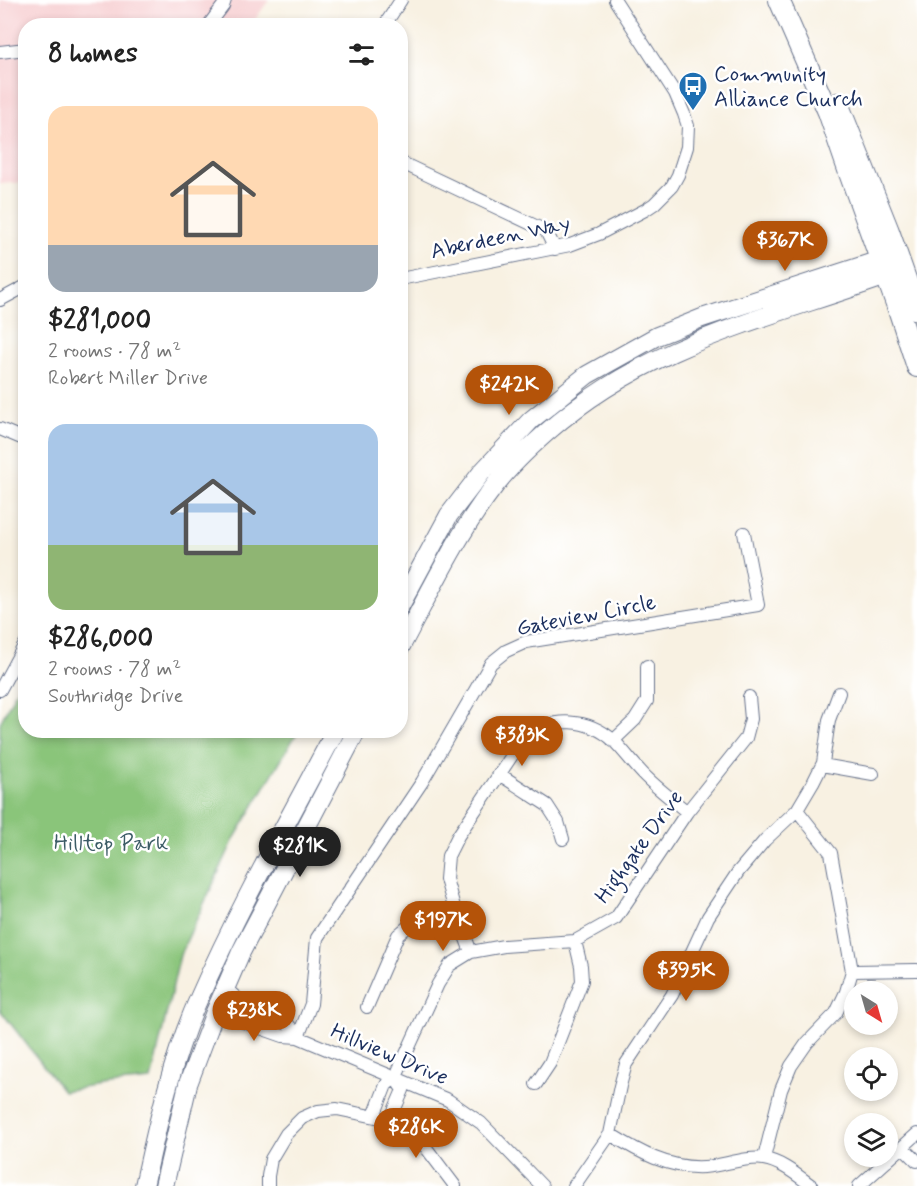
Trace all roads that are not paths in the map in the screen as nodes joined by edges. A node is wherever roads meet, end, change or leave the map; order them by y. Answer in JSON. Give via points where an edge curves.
{"nodes":[{"id":1,"x":225,"y":0,"type":"edge"},
{"id":2,"x":401,"y":0,"type":"edge"},
{"id":3,"x":615,"y":0,"type":"edge"},
{"id":4,"x":779,"y":0,"type":"edge"},
{"id":5,"x":791,"y":0,"type":"edge"},
{"id":6,"x":214,"y":18,"type":"edge"},
{"id":7,"x":389,"y":18,"type":"edge"},
{"id":8,"x":18,"y":50,"type":"edge"},
{"id":9,"x":0,"y":52,"type":"edge"},
{"id":10,"x":408,"y":166,"type":"edge"},
{"id":11,"x":555,"y":249,"type":"junction"},
{"id":12,"x":900,"y":261,"type":"junction"},
{"id":13,"x":883,"y":268,"type":"junction"},
{"id":14,"x":408,"y":277,"type":"edge"},
{"id":15,"x":18,"y":290,"type":"edge"},
{"id":16,"x":0,"y":300,"type":"edge"},
{"id":17,"x":917,"y":310,"type":"edge"},
{"id":18,"x":917,"y":367,"type":"edge"},
{"id":19,"x":0,"y":429,"type":"edge"},
{"id":20,"x":18,"y":437,"type":"edge"},
{"id":21,"x":744,"y":533,"type":"dead end"},
{"id":22,"x":408,"y":591,"type":"edge"},
{"id":23,"x":408,"y":625,"type":"edge"},
{"id":24,"x":18,"y":657,"type":"edge"},
{"id":25,"x":647,"y":666,"type":"dead end"},
{"id":26,"x":0,"y":690,"type":"edge"},
{"id":27,"x":839,"y":693,"type":"dead end"},
{"id":28,"x":749,"y":697,"type":"dead end"},
{"id":29,"x":332,"y":738,"type":"edge"},
{"id":30,"x":353,"y":738,"type":"edge"},
{"id":31,"x":613,"y":741,"type":"junction"},
{"id":32,"x":822,"y":765,"type":"junction"},
{"id":33,"x":499,"y":774,"type":"junction"},
{"id":34,"x":873,"y":774,"type":"dead end"},
{"id":35,"x":797,"y":810,"type":"junction"},
{"id":36,"x":687,"y":812,"type":"junction"},
{"id":37,"x":563,"y":839,"type":"dead end"},
{"id":38,"x":454,"y":907,"type":"junction"},
{"id":39,"x":575,"y":941,"type":"junction"},
{"id":40,"x":471,"y":952,"type":"junction"},
{"id":41,"x":917,"y":970,"type":"edge"},
{"id":42,"x":852,"y":971,"type":"junction"},
{"id":43,"x":225,"y":988,"type":"junction"},
{"id":44,"x":367,"y":1007,"type":"dead end"},
{"id":45,"x":214,"y":1012,"type":"junction"},
{"id":46,"x":298,"y":1037,"type":"junction"},
{"id":47,"x":395,"y":1078,"type":"junction"},
{"id":48,"x":536,"y":1084,"type":"dead end"},
{"id":49,"x":374,"y":1116,"type":"junction"},
{"id":50,"x":390,"y":1120,"type":"junction"},
{"id":51,"x":610,"y":1134,"type":"junction"},
{"id":52,"x":917,"y":1134,"type":"edge"},
{"id":53,"x":903,"y":1147,"type":"junction"},
{"id":54,"x":764,"y":1158,"type":"junction"},
{"id":55,"x":917,"y":1161,"type":"edge"},
{"id":56,"x":144,"y":1186,"type":"edge"},
{"id":57,"x":164,"y":1186,"type":"edge"},
{"id":58,"x":268,"y":1186,"type":"edge"},
{"id":59,"x":455,"y":1186,"type":"edge"},
{"id":60,"x":542,"y":1186,"type":"edge"},
{"id":61,"x":573,"y":1186,"type":"edge"},
{"id":62,"x":812,"y":1186,"type":"edge"},
{"id":63,"x":859,"y":1186,"type":"edge"}],
"edges":[{"from":1,"to":6,"type":"street"},
{"from":2,"to":7,"type":"street"},
{"from":3,"to":11,"type":"street","name":"Aberdeen Way","via":[[680,104],[688,126],[687,147],[672,186],[654,204],[599,234]]},
{"from":4,"to":13,"type":"main road","via":[[828,112]]},
{"from":5,"to":12,"type":"main road","via":[[840,107]]},
{"from":8,"to":9,"type":"street"},
{"from":10,"to":11,"type":"street","via":[[546,231]]},
{"from":11,"to":14,"type":"street","name":"Aberdeen Way"},
{"from":12,"to":13,"type":"main road"},
{"from":12,"to":17,"type":"main road"},
{"from":13,"to":18,"type":"main road"},
{"from":13,"to":22,"type":"main road","via":[[693,322],[657,336],[587,375],[531,420],[482,472],[449,515]]},
{"from":13,"to":23,"type":"main road","via":[[667,353],[630,372],[568,414],[526,450],[496,483],[457,539]]},
{"from":15,"to":16,"type":"street"},
{"from":19,"to":20,"type":"street"},
{"from":21,"to":46,"type":"street","name":"Gateview Circle","via":[[758,605],[526,642],[491,663],[422,782],[317,938],[311,1004]]},
{"from":24,"to":26,"type":"street"},
{"from":25,"to":31,"type":"street","via":[[648,701]]},
{"from":27,"to":32,"type":"street","via":[[829,720]]},
{"from":28,"to":36,"type":"street","name":"Highgate Drive","via":[[752,719],[746,738]]},
{"from":29,"to":56,"type":"main road","via":[[198,999],[168,1084]]},
{"from":30,"to":43,"type":"main road"},
{"from":31,"to":33,"type":"street","via":[[587,724],[566,721],[547,725],[525,736]]},
{"from":31,"to":36,"type":"street","via":[[645,776]]},
{"from":32,"to":34,"type":"street"},
{"from":32,"to":35,"type":"street"},
{"from":33,"to":37,"type":"street","via":[[547,805]]},
{"from":33,"to":38,"type":"street","via":[[448,856],[446,879]]},
{"from":35,"to":42,"type":"street","via":[[831,853]]},
{"from":35,"to":51,"type":"street","via":[[745,864],[708,918],[672,995],[626,1064]]},
{"from":36,"to":39,"type":"street","name":"Highgate Drive","via":[[616,918]]},
{"from":38,"to":40,"type":"street"},
{"from":38,"to":44,"type":"street","via":[[412,923],[398,935]]},
{"from":39,"to":40,"type":"street","name":"Highgate Drive"},
{"from":39,"to":48,"type":"street","via":[[582,981],[550,1063]]},
{"from":40,"to":47,"type":"street","name":"Highgate Drive","via":[[450,965],[438,984]]},
{"from":41,"to":42,"type":"street"},
{"from":42,"to":54,"type":"street","via":[[836,1013],[791,1066]]},
{"from":43,"to":45,"type":"main road"},
{"from":43,"to":46,"type":"street","via":[[244,1005],[287,1023]]},
{"from":45,"to":46,"type":"street","via":[[283,1036]]},
{"from":45,"to":57,"type":"main road","via":[[188,1084]]},
{"from":46,"to":47,"type":"street","name":"Hillview Drive"},
{"from":47,"to":49,"type":"street","name":"Highgate Drive","via":[[386,1085]]},
{"from":47,"to":50,"type":"street","via":[[403,1090]]},
{"from":47,"to":60,"type":"street","name":"Hillview Drive","via":[[448,1100],[481,1123]]},
{"from":49,"to":50,"type":"street"},
{"from":49,"to":58,"type":"street","via":[[337,1108],[302,1118],[279,1144]]},
{"from":50,"to":59,"type":"street","via":[[424,1145]]},
{"from":51,"to":54,"type":"street","via":[[645,1155],[679,1165],[705,1167]]},
{"from":51,"to":61,"type":"street"},
{"from":52,"to":53,"type":"street"},
{"from":53,"to":55,"type":"street"},
{"from":53,"to":63,"type":"street"},
{"from":54,"to":62,"type":"street","via":[[789,1169]]}]}
